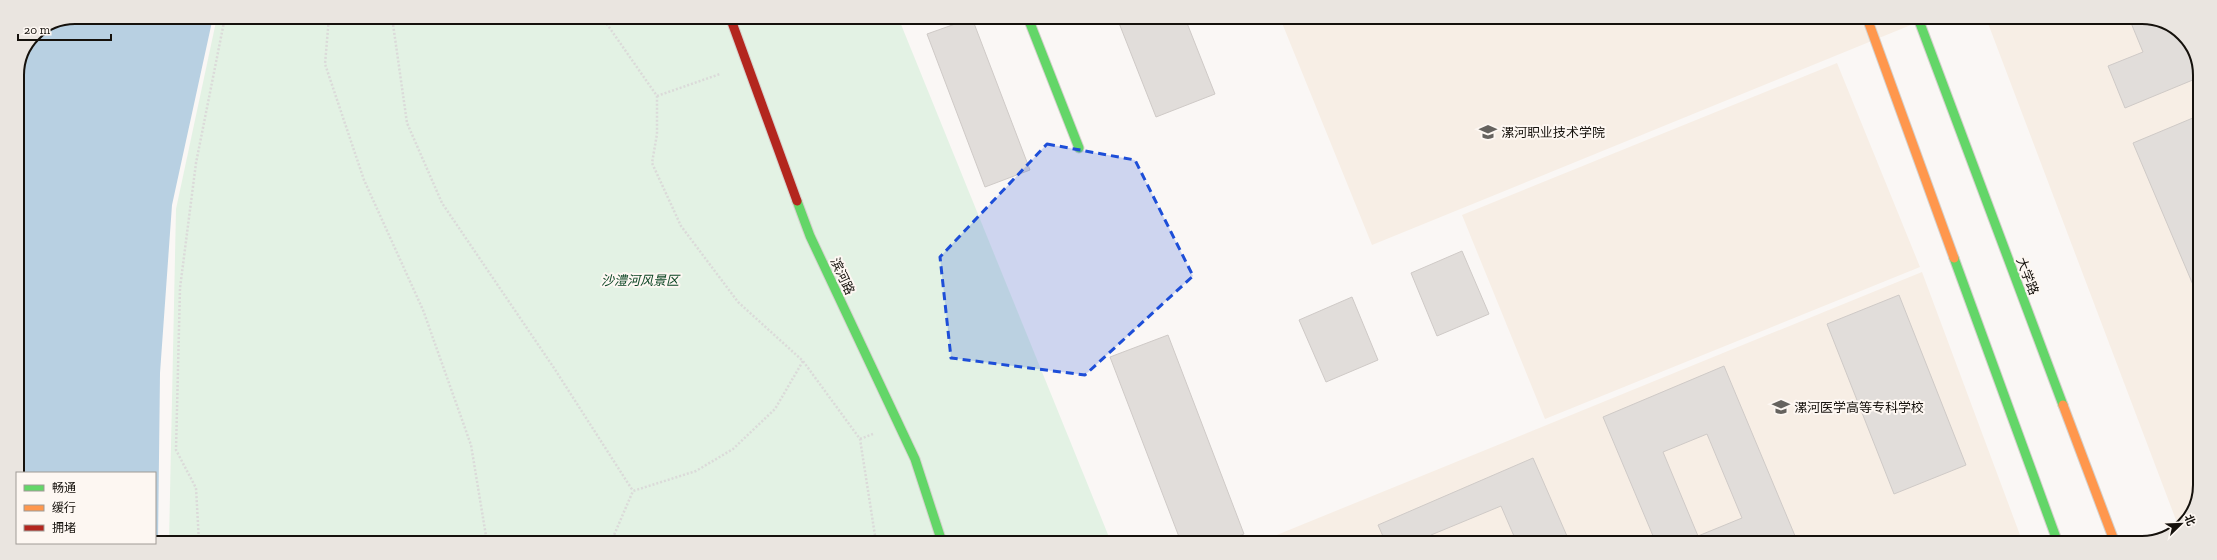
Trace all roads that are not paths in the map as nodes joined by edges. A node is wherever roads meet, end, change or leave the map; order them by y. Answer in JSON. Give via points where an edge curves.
{"nodes":[{"id":1,"x":732,"y":24,"type":"edge"},
{"id":2,"x":1030,"y":24,"type":"edge"},
{"id":3,"x":1869,"y":24,"type":"edge"},
{"id":4,"x":1920,"y":24,"type":"edge"},
{"id":5,"x":1079,"y":148,"type":"dead end"},
{"id":6,"x":940,"y":536,"type":"edge"},
{"id":7,"x":2055,"y":536,"type":"edge"},
{"id":8,"x":2112,"y":536,"type":"edge"}],
"edges":[{"from":1,"to":6,"type":"main road","name":"滨河路","via":[[810,236],[915,459]]},
{"from":2,"to":5,"type":"main road"},
{"from":3,"to":7,"type":"main road"},
{"from":4,"to":8,"type":"main road","name":"大学路"}]}
